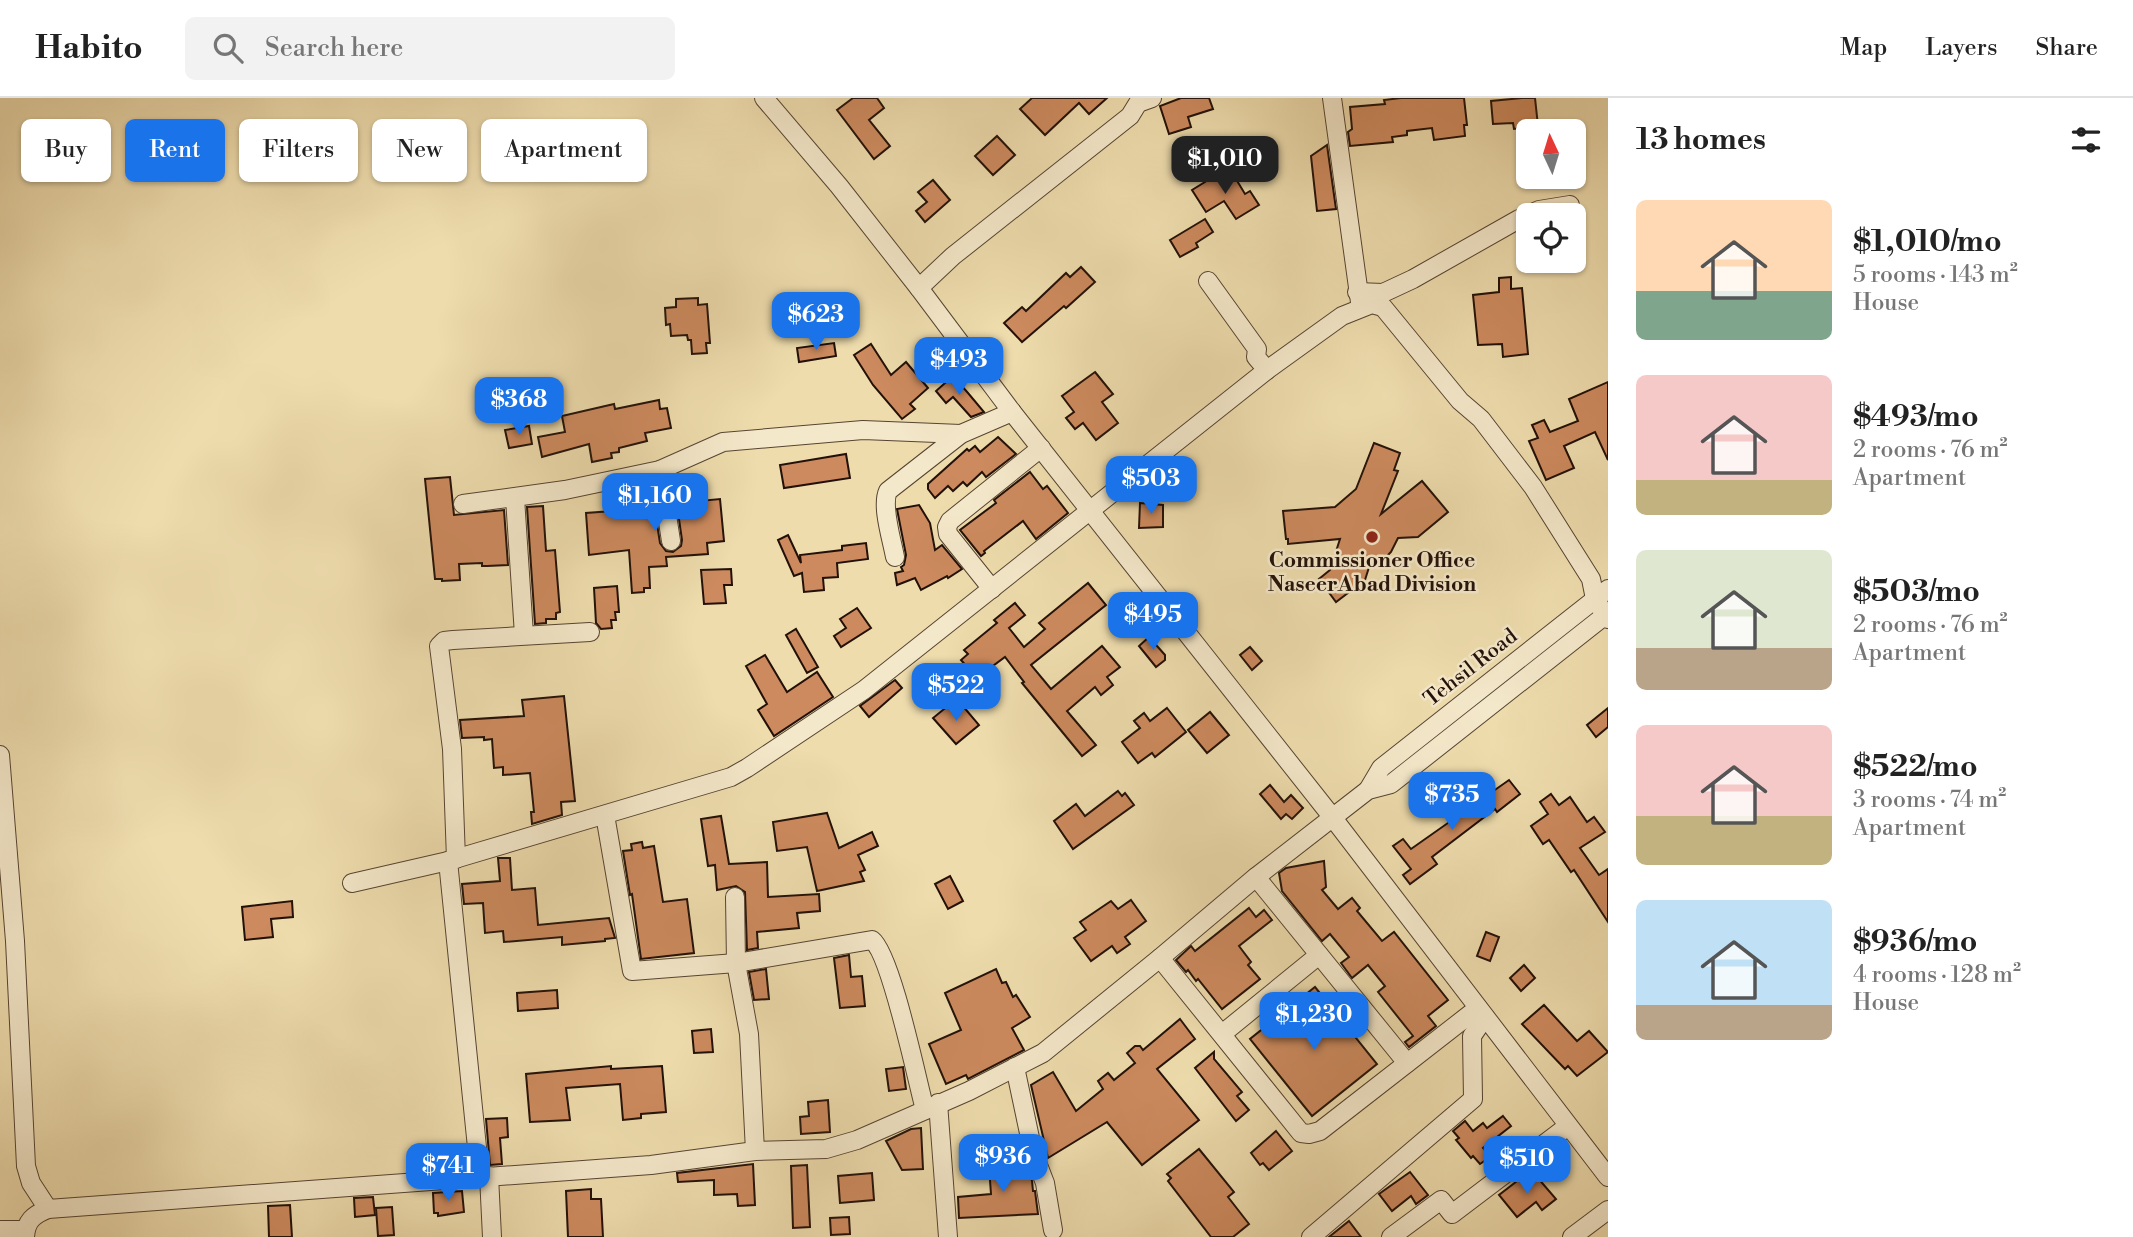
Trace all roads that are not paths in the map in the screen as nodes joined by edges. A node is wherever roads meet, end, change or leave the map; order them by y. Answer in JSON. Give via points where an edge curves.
{"nodes":[{"id":1,"x":764,"y":98,"type":"edge"},
{"id":2,"x":1332,"y":98,"type":"edge"},
{"id":3,"x":1142,"y":100,"type":"edge"},
{"id":4,"x":1516,"y":221,"type":"edge"},
{"id":5,"x":1208,"y":281,"type":"dead end"},
{"id":6,"x":919,"y":288,"type":"junction"},
{"id":7,"x":1359,"y":299,"type":"junction"},
{"id":8,"x":1267,"y":370,"type":"junction"},
{"id":9,"x":1012,"y":412,"type":"junction"},
{"id":10,"x":961,"y":434,"type":"junction"},
{"id":11,"x":1041,"y":449,"type":"junction"},
{"id":12,"x":660,"y":470,"type":"junction"},
{"id":13,"x":515,"y":498,"type":"junction"},
{"id":14,"x":463,"y":504,"type":"dead end"},
{"id":15,"x":1091,"y":511,"type":"junction"},
{"id":16,"x":671,"y":541,"type":"dead end"},
{"id":17,"x":895,"y":557,"type":"dead end"},
{"id":18,"x":992,"y":589,"type":"junction"},
{"id":19,"x":1602,"y":594,"type":"edge"},
{"id":20,"x":1607,"y":616,"type":"edge"},
{"id":21,"x":590,"y":632,"type":"dead end"},
{"id":22,"x":524,"y":635,"type":"junction"},
{"id":23,"x":0,"y":755,"type":"edge"},
{"id":24,"x":1368,"y":790,"type":"junction"},
{"id":25,"x":604,"y":815,"type":"junction"},
{"id":26,"x":1333,"y":818,"type":"junction"},
{"id":27,"x":452,"y":860,"type":"junction"},
{"id":28,"x":1256,"y":877,"type":"junction"},
{"id":29,"x":352,"y":883,"type":"dead end"},
{"id":30,"x":6,"y":893,"type":"edge"},
{"id":31,"x":735,"y":897,"type":"dead end"},
{"id":32,"x":1319,"y":955,"type":"junction"},
{"id":33,"x":1160,"y":958,"type":"junction"},
{"id":34,"x":736,"y":963,"type":"junction"},
{"id":35,"x":1481,"y":1013,"type":"junction"},
{"id":36,"x":1222,"y":1034,"type":"junction"},
{"id":37,"x":1407,"y":1063,"type":"junction"},
{"id":38,"x":1015,"y":1067,"type":"junction"},
{"id":39,"x":932,"y":1107,"type":"junction"},
{"id":40,"x":1568,"y":1126,"type":"junction"},
{"id":41,"x":755,"y":1151,"type":"junction"},
{"id":42,"x":1607,"y":1172,"type":"edge"},
{"id":43,"x":485,"y":1176,"type":"junction"},
{"id":44,"x":48,"y":1209,"type":"junction"},
{"id":45,"x":1608,"y":1210,"type":"edge"},
{"id":46,"x":0,"y":1230,"type":"edge"},
{"id":47,"x":1053,"y":1230,"type":"dead end"},
{"id":48,"x":25,"y":1234,"type":"edge"},
{"id":49,"x":1396,"y":1236,"type":"edge"},
{"id":50,"x":492,"y":1237,"type":"edge"},
{"id":51,"x":948,"y":1237,"type":"edge"},
{"id":52,"x":1311,"y":1237,"type":"edge"},
{"id":53,"x":1572,"y":1237,"type":"edge"}],
"edges":[{"from":1,"to":6,"type":"street"},
{"from":2,"to":7,"type":"street"},
{"from":3,"to":6,"type":"street","via":[[1130,116]]},
{"from":4,"to":7,"type":"street","via":[[1413,279]]},
{"from":5,"to":8,"type":"street"},
{"from":6,"to":9,"type":"street"},
{"from":7,"to":8,"type":"street"},
{"from":7,"to":19,"type":"street","via":[[1383,307],[1460,401],[1481,419],[1533,487]]},
{"from":8,"to":15,"type":"street"},
{"from":9,"to":10,"type":"street"},
{"from":9,"to":11,"type":"street"},
{"from":10,"to":12,"type":"street","via":[[863,430],[723,442]]},
{"from":10,"to":17,"type":"street","via":[[888,491],[886,506]]},
{"from":11,"to":15,"type":"street"},
{"from":11,"to":18,"type":"street","via":[[947,527]]},
{"from":12,"to":13,"type":"street"},
{"from":12,"to":16,"type":"street"},
{"from":13,"to":14,"type":"street"},
{"from":13,"to":22,"type":"street"},
{"from":15,"to":18,"type":"street"},
{"from":15,"to":26,"type":"street"},
{"from":18,"to":25,"type":"street","via":[[864,690],[747,768],[731,777]]},
{"from":19,"to":20,"type":"street"},
{"from":19,"to":24,"type":"street","name":"Tehsil Road","via":[[1381,768]]},
{"from":20,"to":24,"type":"street","via":[[1391,783]]},
{"from":21,"to":22,"type":"street"},
{"from":22,"to":27,"type":"street","via":[[444,641],[439,646],[452,749]]},
{"from":23,"to":30,"type":"street"},
{"from":24,"to":26,"type":"street"},
{"from":25,"to":27,"type":"street"},
{"from":25,"to":34,"type":"street","via":[[632,971]]},
{"from":26,"to":28,"type":"street"},
{"from":26,"to":35,"type":"street"},
{"from":27,"to":29,"type":"street"},
{"from":27,"to":43,"type":"street"},
{"from":28,"to":32,"type":"street"},
{"from":28,"to":33,"type":"street"},
{"from":30,"to":44,"type":"street","via":[[26,1166]]},
{"from":31,"to":34,"type":"street"},
{"from":32,"to":36,"type":"street"},
{"from":32,"to":37,"type":"street"},
{"from":33,"to":36,"type":"street"},
{"from":33,"to":38,"type":"street","via":[[1043,1052]]},
{"from":34,"to":39,"type":"street","via":[[872,940],[891,979]]},
{"from":34,"to":41,"type":"street","via":[[749,1034]]},
{"from":35,"to":37,"type":"street"},
{"from":35,"to":40,"type":"street"},
{"from":35,"to":52,"type":"street","via":[[1472,1036],[1473,1099]]},
{"from":36,"to":37,"type":"street","via":[[1301,1133],[1320,1131]]},
{"from":38,"to":39,"type":"street"},
{"from":38,"to":47,"type":"street"},
{"from":39,"to":41,"type":"street","via":[[826,1149]]},
{"from":39,"to":51,"type":"street"},
{"from":40,"to":42,"type":"street"},
{"from":40,"to":49,"type":"street","via":[[1452,1214],[1441,1200]]},
{"from":41,"to":43,"type":"street","via":[[651,1165]]},
{"from":43,"to":44,"type":"street"},
{"from":43,"to":50,"type":"street"},
{"from":44,"to":48,"type":"street","via":[[29,1221]]},
{"from":45,"to":53,"type":"street"},
{"from":46,"to":48,"type":"street"}]}
